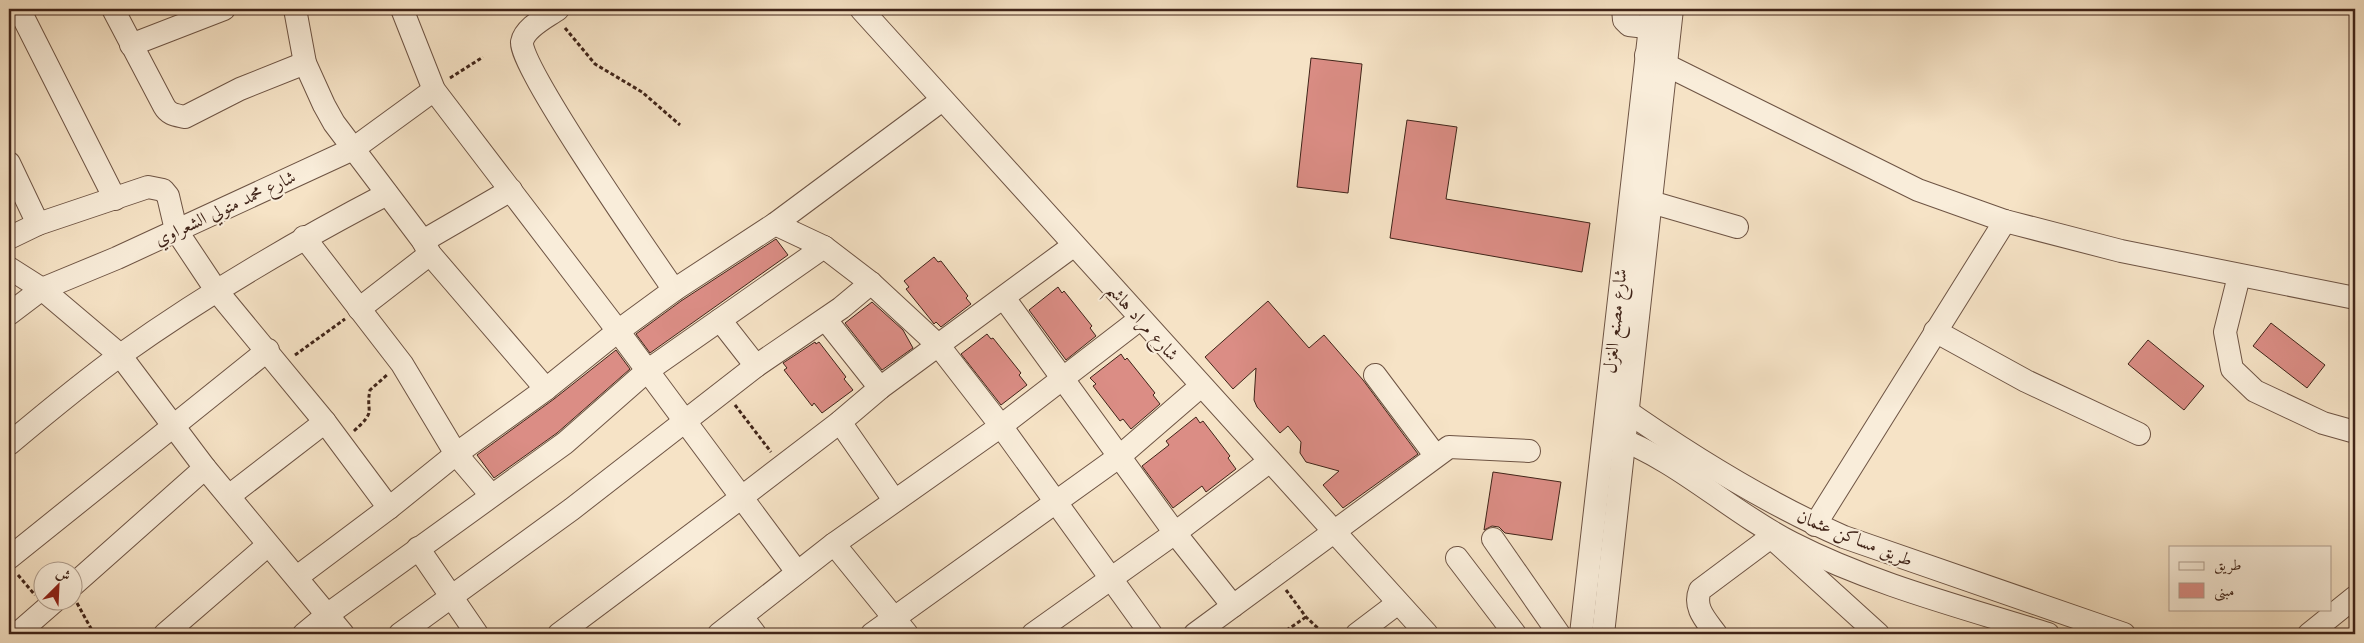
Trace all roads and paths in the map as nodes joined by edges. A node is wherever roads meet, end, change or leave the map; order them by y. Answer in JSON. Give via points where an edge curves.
{"nodes":[{"id":1,"x":19,"y":9,"type":"edge"},
{"id":2,"x":113,"y":9,"type":"edge"},
{"id":3,"x":224,"y":9,"type":"edge"},
{"id":4,"x":295,"y":9,"type":"edge"},
{"id":5,"x":402,"y":9,"type":"edge"},
{"id":6,"x":861,"y":9,"type":"edge"},
{"id":7,"x":1623,"y":9,"type":"edge"},
{"id":8,"x":544,"y":13,"type":"edge"},
{"id":9,"x":1660,"y":19,"type":"edge"},
{"id":10,"x":131,"y":44,"type":"junction"},
{"id":11,"x":483,"y":57,"type":"dead end"},
{"id":12,"x":1655,"y":60,"type":"junction"},
{"id":13,"x":305,"y":63,"type":"junction"},
{"id":14,"x":454,"y":76,"type":"dead end"},
{"id":15,"x":434,"y":90,"type":"junction"},
{"id":16,"x":942,"y":100,"type":"junction"},
{"id":17,"x":680,"y":125,"type":"dead end"},
{"id":18,"x":353,"y":149,"type":"junction"},
{"id":19,"x":9,"y":163,"type":"edge"},
{"id":20,"x":511,"y":190,"type":"junction"},
{"id":21,"x":387,"y":194,"type":"junction"},
{"id":22,"x":1629,"y":196,"type":"junction"},
{"id":23,"x":115,"y":199,"type":"junction"},
{"id":24,"x":1651,"y":202,"type":"junction"},
{"id":25,"x":2005,"y":221,"type":"junction"},
{"id":26,"x":38,"y":224,"type":"junction"},
{"id":27,"x":775,"y":224,"type":"junction"},
{"id":28,"x":1737,"y":227,"type":"dead end"},
{"id":29,"x":176,"y":230,"type":"junction"},
{"id":30,"x":304,"y":237,"type":"junction"},
{"id":31,"x":9,"y":238,"type":"edge"},
{"id":32,"x":1073,"y":246,"type":"junction"},
{"id":33,"x":824,"y":247,"type":"junction"},
{"id":34,"x":426,"y":248,"type":"junction"},
{"id":35,"x":9,"y":268,"type":"edge"},
{"id":36,"x":2238,"y":276,"type":"junction"},
{"id":37,"x":871,"y":283,"type":"junction"},
{"id":38,"x":42,"y":289,"type":"junction"},
{"id":39,"x":216,"y":290,"type":"junction"},
{"id":40,"x":674,"y":290,"type":"junction"},
{"id":41,"x":1004,"y":298,"type":"junction"},
{"id":42,"x":2355,"y":298,"type":"edge"},
{"id":43,"x":359,"y":309,"type":"junction"},
{"id":44,"x":9,"y":314,"type":"edge"},
{"id":45,"x":1140,"y":319,"type":"junction"},
{"id":46,"x":720,"y":320,"type":"junction"},
{"id":47,"x":826,"y":320,"type":"junction"},
{"id":48,"x":618,"y":331,"type":"junction"},
{"id":49,"x":1934,"y":331,"type":"junction"},
{"id":50,"x":939,"y":346,"type":"junction"},
{"id":51,"x":120,"y":355,"type":"junction"},
{"id":52,"x":274,"y":358,"type":"junction"},
{"id":53,"x":402,"y":364,"type":"junction"},
{"id":54,"x":756,"y":366,"type":"junction"},
{"id":55,"x":647,"y":371,"type":"junction"},
{"id":56,"x":1375,"y":374,"type":"dead end"},
{"id":57,"x":1063,"y":378,"type":"junction"},
{"id":58,"x":1201,"y":386,"type":"junction"},
{"id":59,"x":880,"y":388,"type":"junction"},
{"id":60,"x":546,"y":389,"type":"junction"},
{"id":61,"x":726,"y":392,"type":"junction"},
{"id":62,"x":1607,"y":398,"type":"junction"},
{"id":63,"x":1629,"y":413,"type":"junction"},
{"id":64,"x":686,"y":420,"type":"junction"},
{"id":65,"x":325,"y":422,"type":"junction"},
{"id":66,"x":840,"y":422,"type":"junction"},
{"id":67,"x":174,"y":425,"type":"junction"},
{"id":68,"x":1001,"y":426,"type":"junction"},
{"id":69,"x":13,"y":432,"type":"edge"},
{"id":70,"x":1603,"y":432,"type":"junction"},
{"id":71,"x":2355,"y":432,"type":"edge"},
{"id":72,"x":2139,"y":434,"type":"dead end"},
{"id":73,"x":1626,"y":441,"type":"junction"},
{"id":74,"x":341,"y":443,"type":"junction"},
{"id":75,"x":1663,"y":448,"type":"junction"},
{"id":76,"x":1529,"y":452,"type":"dead end"},
{"id":77,"x":456,"y":454,"type":"junction"},
{"id":78,"x":1435,"y":455,"type":"junction"},
{"id":79,"x":1120,"y":456,"type":"junction"},
{"id":80,"x":1270,"y":461,"type":"junction"},
{"id":81,"x":782,"y":466,"type":"junction"},
{"id":82,"x":205,"y":468,"type":"junction"},
{"id":83,"x":491,"y":495,"type":"junction"},
{"id":84,"x":229,"y":496,"type":"junction"},
{"id":85,"x":742,"y":497,"type":"junction"},
{"id":86,"x":894,"y":500,"type":"junction"},
{"id":87,"x":1056,"y":502,"type":"junction"},
{"id":88,"x":389,"y":508,"type":"junction"},
{"id":89,"x":1815,"y":524,"type":"junction"},
{"id":90,"x":1333,"y":531,"type":"junction"},
{"id":91,"x":1175,"y":533,"type":"junction"},
{"id":92,"x":1773,"y":536,"type":"junction"},
{"id":93,"x":1493,"y":539,"type":"dead end"},
{"id":94,"x":834,"y":544,"type":"junction"},
{"id":95,"x":268,"y":545,"type":"junction"},
{"id":96,"x":418,"y":548,"type":"junction"},
{"id":97,"x":1457,"y":558,"type":"dead end"},
{"id":98,"x":12,"y":565,"type":"edge"},
{"id":99,"x":797,"y":572,"type":"junction"},
{"id":100,"x":1275,"y":576,"type":"junction"},
{"id":101,"x":82,"y":577,"type":"edge"},
{"id":102,"x":297,"y":577,"type":"junction"},
{"id":103,"x":1111,"y":578,"type":"junction"},
{"id":104,"x":32,"y":586,"type":"edge"},
{"id":105,"x":452,"y":596,"type":"junction"},
{"id":106,"x":2355,"y":597,"type":"edge"},
{"id":107,"x":1398,"y":603,"type":"junction"},
{"id":108,"x":1233,"y":606,"type":"junction"},
{"id":109,"x":45,"y":610,"type":"edge"},
{"id":110,"x":80,"y":610,"type":"edge"},
{"id":111,"x":327,"y":615,"type":"junction"},
{"id":112,"x":1306,"y":617,"type":"junction"},
{"id":113,"x":749,"y":626,"type":"edge"},
{"id":114,"x":901,"y":626,"type":"edge"},
{"id":115,"x":17,"y":634,"type":"edge"},
{"id":116,"x":94,"y":634,"type":"edge"},
{"id":117,"x":165,"y":634,"type":"edge"},
{"id":118,"x":304,"y":634,"type":"edge"},
{"id":119,"x":342,"y":634,"type":"edge"},
{"id":120,"x":400,"y":634,"type":"edge"},
{"id":121,"x":477,"y":634,"type":"edge"},
{"id":122,"x":559,"y":634,"type":"edge"},
{"id":123,"x":719,"y":634,"type":"edge"},
{"id":124,"x":872,"y":634,"type":"edge"},
{"id":125,"x":1033,"y":634,"type":"edge"},
{"id":126,"x":1151,"y":634,"type":"edge"},
{"id":127,"x":1196,"y":634,"type":"edge"},
{"id":128,"x":1281,"y":634,"type":"edge"},
{"id":129,"x":1324,"y":634,"type":"edge"},
{"id":130,"x":1357,"y":634,"type":"edge"},
{"id":131,"x":1427,"y":634,"type":"edge"},
{"id":132,"x":1515,"y":634,"type":"edge"},
{"id":133,"x":1558,"y":634,"type":"edge"},
{"id":134,"x":1581,"y":634,"type":"edge"},
{"id":135,"x":1603,"y":634,"type":"edge"},
{"id":136,"x":1716,"y":634,"type":"edge"},
{"id":137,"x":1878,"y":634,"type":"edge"},
{"id":138,"x":2048,"y":634,"type":"edge"},
{"id":139,"x":2124,"y":634,"type":"edge"},
{"id":140,"x":2309,"y":634,"type":"edge"}],
"edges":[{"from":1,"to":23,"type":"street"},
{"from":2,"to":10,"type":"street"},
{"from":3,"to":10,"type":"street"},
{"from":4,"to":13,"type":"street"},
{"from":5,"to":15,"type":"street"},
{"from":6,"to":16,"type":"street","name":"شارع مراد هاشم"},
{"from":7,"to":9,"type":"street","via":[[1624,20],[1629,24]]},
{"from":8,"to":17,"type":"path","via":[[595,64],[642,92]]},
{"from":8,"to":40,"type":"street","via":[[523,38],[523,51],[548,100]]},
{"from":9,"to":12,"type":"street","name":"شارع مصنع الغزل"},
{"from":10,"to":13,"type":"street","via":[[168,112],[185,116]]},
{"from":11,"to":14,"type":"path"},
{"from":12,"to":22,"type":"street","name":"شارع مصنع الغزل"},
{"from":12,"to":24,"type":"street","name":"شارع مصنع الغزل"},
{"from":12,"to":25,"type":"street","via":[[1918,190]]},
{"from":13,"to":18,"type":"street","via":[[324,105]]},
{"from":15,"to":18,"type":"street","name":"شارع محمد متولي الشعراوي"},
{"from":15,"to":20,"type":"street"},
{"from":16,"to":27,"type":"street"},
{"from":16,"to":32,"type":"street","name":"شارع مراد هاشم"},
{"from":18,"to":21,"type":"street"},
{"from":18,"to":29,"type":"street","name":"شارع محمد متولي الشعراوي"},
{"from":19,"to":26,"type":"street"},
{"from":20,"to":34,"type":"street"},
{"from":20,"to":48,"type":"street"},
{"from":21,"to":30,"type":"street"},
{"from":21,"to":34,"type":"street"},
{"from":22,"to":24,"type":"street"},
{"from":22,"to":62,"type":"street","name":"شارع مصنع الغزل"},
{"from":23,"to":26,"type":"street"},
{"from":23,"to":29,"type":"street","via":[[148,187],[163,190],[168,196]]},
{"from":24,"to":28,"type":"street"},
{"from":24,"to":63,"type":"street","name":"شارع مصنع الغزل"},
{"from":25,"to":36,"type":"street","via":[[2121,251]]},
{"from":25,"to":49,"type":"street"},
{"from":26,"to":31,"type":"street"},
{"from":27,"to":33,"type":"street"},
{"from":27,"to":40,"type":"street"},
{"from":29,"to":38,"type":"street","name":"شارع محمد متولي الشعراوي"},
{"from":29,"to":39,"type":"street"},
{"from":30,"to":39,"type":"street"},
{"from":30,"to":43,"type":"street"},
{"from":32,"to":41,"type":"street"},
{"from":32,"to":45,"type":"street","name":"شارع مراد هاشم"},
{"from":33,"to":37,"type":"street"},
{"from":33,"to":46,"type":"street"},
{"from":34,"to":43,"type":"street"},
{"from":34,"to":60,"type":"street"},
{"from":35,"to":38,"type":"street"},
{"from":36,"to":42,"type":"street"},
{"from":36,"to":71,"type":"street","via":[[2225,332],[2232,369],[2255,391],[2323,423]]},
{"from":37,"to":47,"type":"street"},
{"from":37,"to":50,"type":"street"},
{"from":38,"to":44,"type":"street","name":"شارع محمد متولي الشعراوي"},
{"from":38,"to":51,"type":"street"},
{"from":39,"to":51,"type":"street"},
{"from":39,"to":52,"type":"street"},
{"from":40,"to":48,"type":"street"},
{"from":41,"to":50,"type":"street"},
{"from":41,"to":57,"type":"street"},
{"from":43,"to":52,"type":"path"},
{"from":43,"to":53,"type":"street"},
{"from":45,"to":57,"type":"street"},
{"from":45,"to":58,"type":"street","name":"شارع مراد هاشم"},
{"from":46,"to":54,"type":"street"},
{"from":46,"to":55,"type":"street"},
{"from":47,"to":54,"type":"street"},
{"from":47,"to":59,"type":"street"},
{"from":48,"to":55,"type":"street"},
{"from":48,"to":60,"type":"street"},
{"from":49,"to":72,"type":"street","via":[[2026,381]]},
{"from":49,"to":89,"type":"street"},
{"from":50,"to":59,"type":"street"},
{"from":50,"to":68,"type":"street"},
{"from":51,"to":67,"type":"street"},
{"from":51,"to":69,"type":"street"},
{"from":52,"to":65,"type":"street"},
{"from":52,"to":67,"type":"street"},
{"from":53,"to":74,"type":"path","via":[[370,390],[368,419]]},
{"from":53,"to":77,"type":"street"},
{"from":54,"to":61,"type":"street"},
{"from":55,"to":64,"type":"street"},
{"from":55,"to":83,"type":"street","via":[[565,443]]},
{"from":56,"to":78,"type":"street"},
{"from":57,"to":68,"type":"street"},
{"from":57,"to":79,"type":"street"},
{"from":58,"to":79,"type":"street"},
{"from":58,"to":80,"type":"street","name":"شارع مراد هاشم"},
{"from":59,"to":66,"type":"street"},
{"from":60,"to":77,"type":"street"},
{"from":61,"to":64,"type":"street"},
{"from":61,"to":81,"type":"path"},
{"from":62,"to":63,"type":"street","name":"طريق مساكن عثمان"},
{"from":62,"to":70,"type":"street","name":"شارع مصنع الغزل"},
{"from":63,"to":73,"type":"street","name":"شارع مصنع الغزل"},
{"from":63,"to":75,"type":"street","name":"طريق مساكن عثمان"},
{"from":64,"to":85,"type":"street"},
{"from":64,"to":105,"type":"street","via":[[572,509]]},
{"from":65,"to":74,"type":"street"},
{"from":65,"to":84,"type":"street"},
{"from":66,"to":81,"type":"street"},
{"from":66,"to":86,"type":"street"},
{"from":67,"to":82,"type":"street"},
{"from":67,"to":98,"type":"street"},
{"from":68,"to":86,"type":"street"},
{"from":68,"to":87,"type":"street"},
{"from":70,"to":73,"type":"street","name":"طريق مساكن عثمان"},
{"from":70,"to":134,"type":"street","name":"شارع مصنع الغزل"},
{"from":73,"to":75,"type":"street","name":"طريق مساكن عثمان"},
{"from":73,"to":135,"type":"street","name":"شارع مصنع الغزل"},
{"from":74,"to":88,"type":"street"},
{"from":75,"to":89,"type":"street","name":"طريق مساكن عثمان"},
{"from":75,"to":92,"type":"street","name":"طريق مساكن عثمان"},
{"from":76,"to":78,"type":"street","via":[[1449,446]]},
{"from":77,"to":83,"type":"street"},
{"from":77,"to":88,"type":"street"},
{"from":78,"to":90,"type":"street"},
{"from":79,"to":87,"type":"street"},
{"from":79,"to":91,"type":"street"},
{"from":80,"to":90,"type":"street","name":"شارع مراد هاشم"},
{"from":80,"to":91,"type":"street"},
{"from":81,"to":85,"type":"street"},
{"from":82,"to":84,"type":"street"},
{"from":82,"to":101,"type":"street"},
{"from":83,"to":96,"type":"street"},
{"from":84,"to":95,"type":"street"},
{"from":85,"to":99,"type":"street"},
{"from":85,"to":122,"type":"street"},
{"from":86,"to":94,"type":"street"},
{"from":87,"to":103,"type":"street"},
{"from":87,"to":114,"type":"street"},
{"from":88,"to":102,"type":"street"},
{"from":89,"to":139,"type":"street","name":"طريق مساكن عثمان","via":[[1844,537]]},
{"from":90,"to":100,"type":"street"},
{"from":90,"to":107,"type":"street","name":"شارع مراد هاشم"},
{"from":91,"to":103,"type":"street"},
{"from":91,"to":108,"type":"street"},
{"from":92,"to":136,"type":"street","via":[[1700,590],[1698,608]]},
{"from":92,"to":137,"type":"street"},
{"from":92,"to":138,"type":"street","name":"طريق مساكن عثمان","via":[[1870,577]]},
{"from":93,"to":133,"type":"street"},
{"from":94,"to":99,"type":"street"},
{"from":94,"to":114,"type":"street"},
{"from":95,"to":102,"type":"street"},
{"from":95,"to":117,"type":"street"},
{"from":96,"to":105,"type":"street"},
{"from":96,"to":111,"type":"street"},
{"from":97,"to":132,"type":"street"},
{"from":98,"to":104,"type":"path"},
{"from":99,"to":113,"type":"street"},
{"from":100,"to":108,"type":"street"},
{"from":100,"to":112,"type":"path"},
{"from":102,"to":111,"type":"street"},
{"from":103,"to":125,"type":"street"},
{"from":103,"to":126,"type":"street"},
{"from":105,"to":120,"type":"street"},
{"from":105,"to":121,"type":"street"},
{"from":106,"to":140,"type":"street"},
{"from":107,"to":130,"type":"street"},
{"from":107,"to":131,"type":"street","name":"شارع مراد هاشم"},
{"from":108,"to":127,"type":"street"},
{"from":109,"to":115,"type":"street"},
{"from":110,"to":116,"type":"path"},
{"from":111,"to":118,"type":"street"},
{"from":111,"to":119,"type":"street"},
{"from":112,"to":128,"type":"path"},
{"from":112,"to":129,"type":"path"},
{"from":113,"to":123,"type":"street"},
{"from":114,"to":124,"type":"street"}]}
